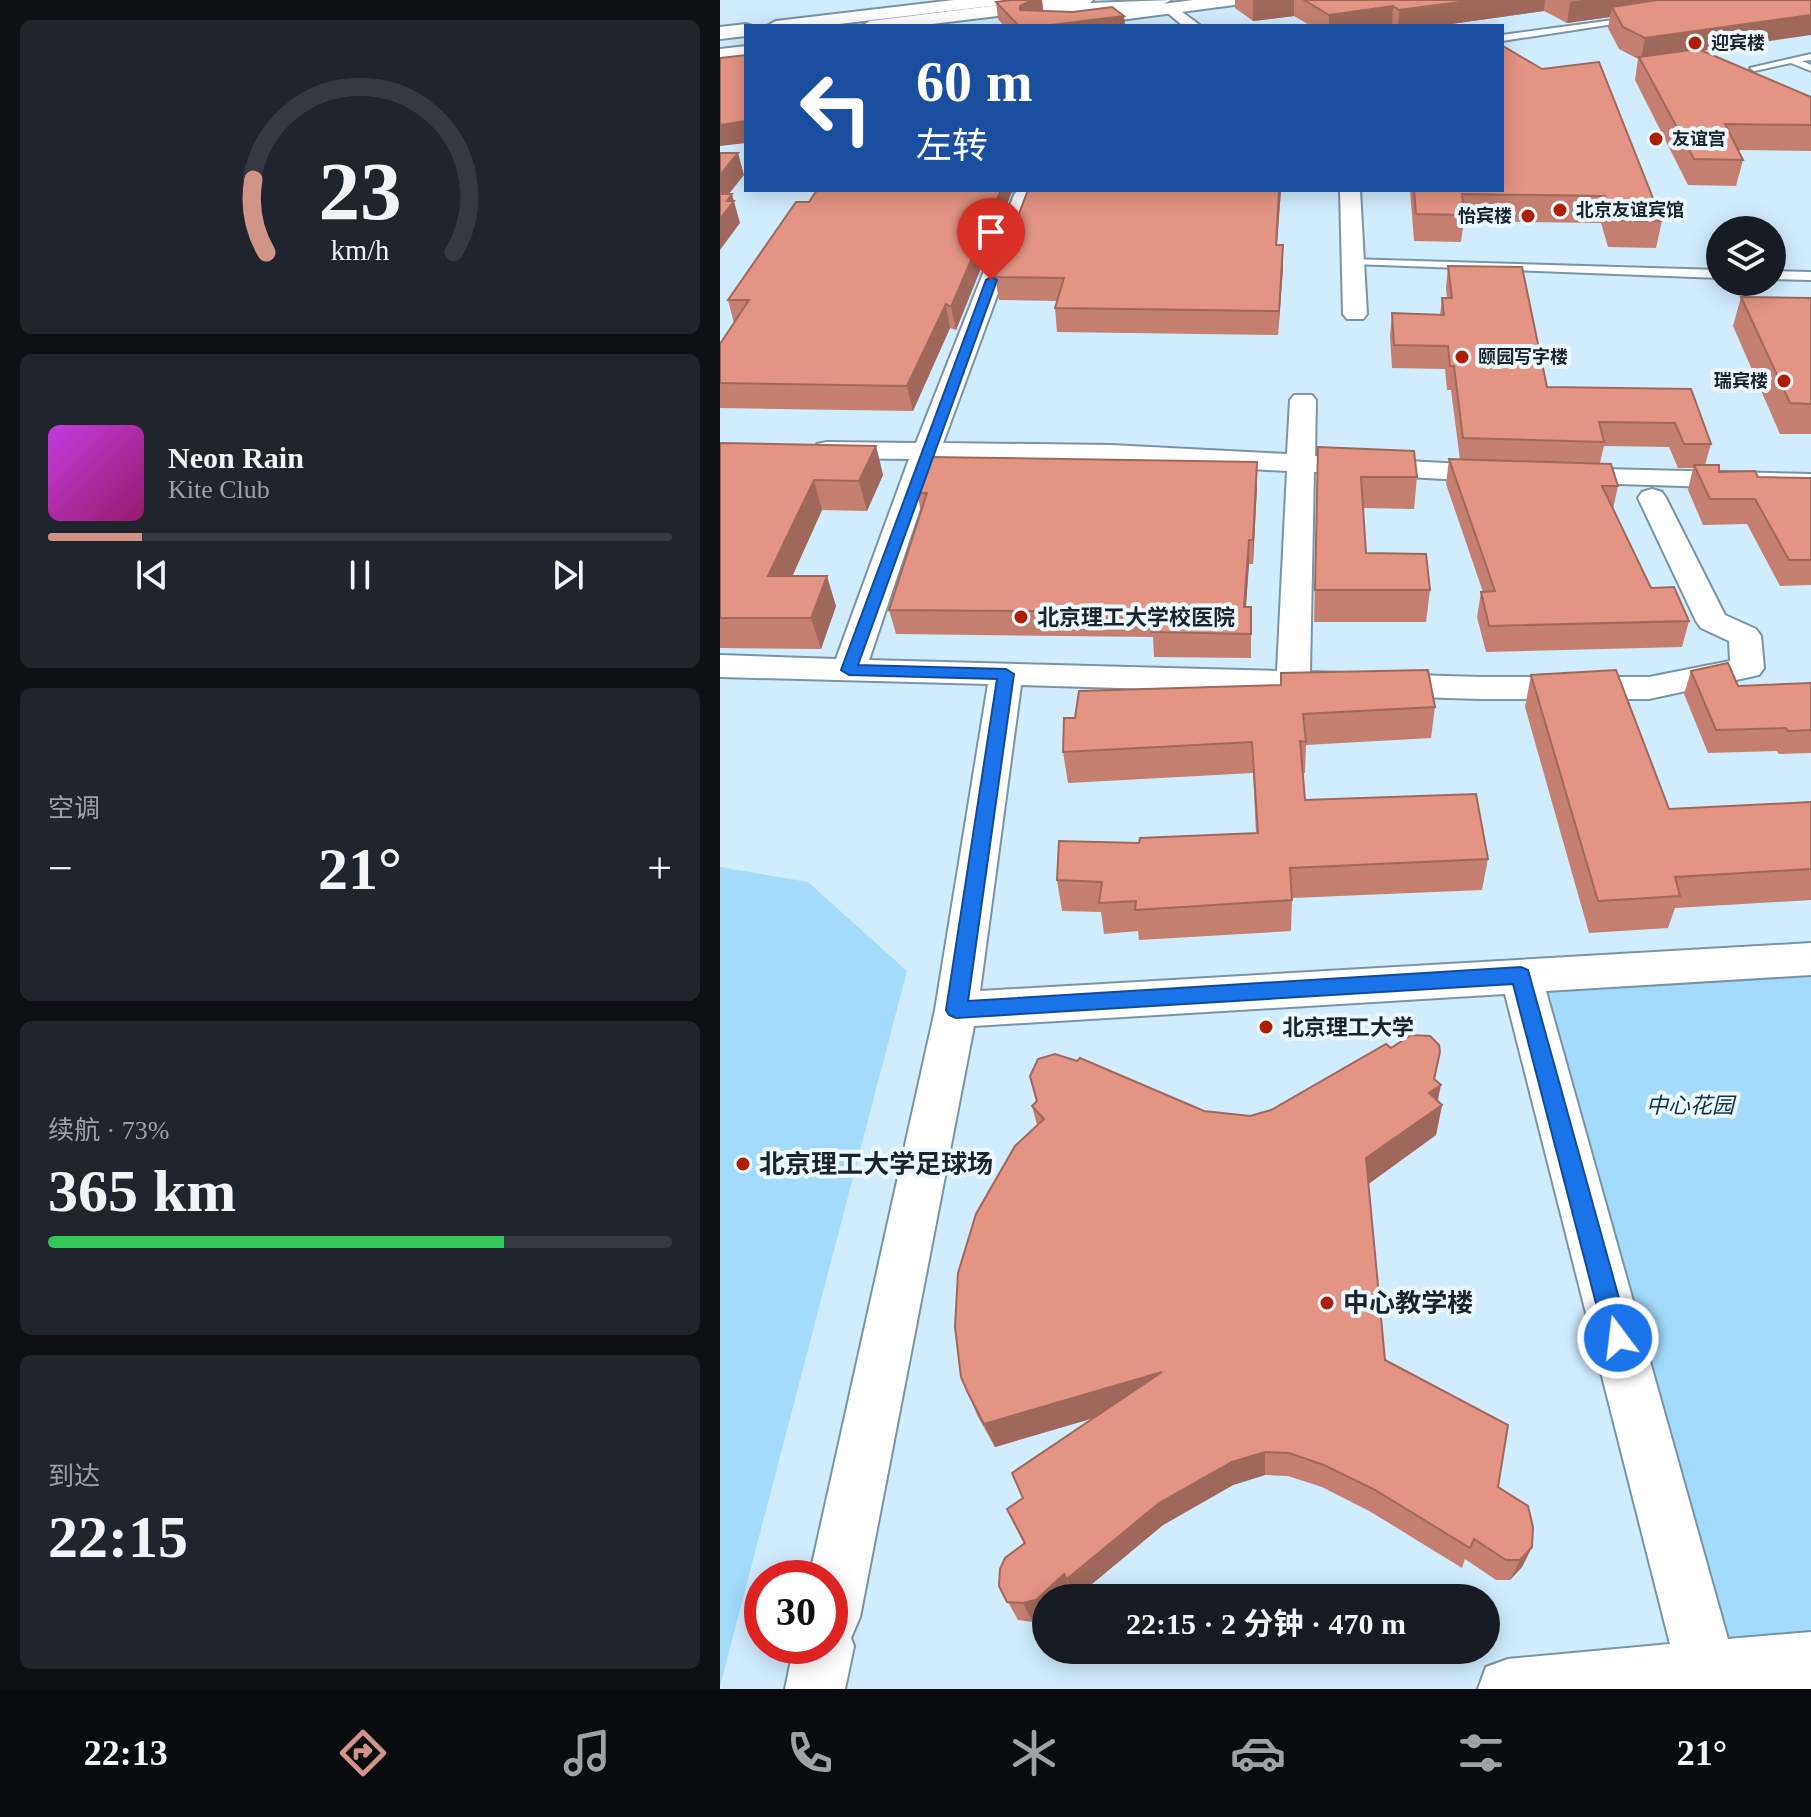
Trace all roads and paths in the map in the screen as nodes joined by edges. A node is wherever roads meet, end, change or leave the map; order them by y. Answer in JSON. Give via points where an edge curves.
{"nodes":[{"id":1,"x":999,"y":0,"type":"edge"},
{"id":2,"x":1021,"y":0,"type":"edge"},
{"id":3,"x":1084,"y":0,"type":"edge"},
{"id":4,"x":1234,"y":0,"type":"edge"},
{"id":5,"x":1166,"y":4,"type":"edge"},
{"id":6,"x":1641,"y":18,"type":"edge"},
{"id":7,"x":947,"y":22,"type":"edge"},
{"id":8,"x":793,"y":24,"type":"edge"},
{"id":9,"x":908,"y":24,"type":"edge"},
{"id":10,"x":1045,"y":24,"type":"edge"},
{"id":11,"x":1191,"y":24,"type":"edge"},
{"id":12,"x":744,"y":30,"type":"edge"},
{"id":13,"x":720,"y":33,"type":"edge"},
{"id":14,"x":1504,"y":38,"type":"edge"},
{"id":15,"x":744,"y":41,"type":"edge"},
{"id":16,"x":720,"y":43,"type":"edge"},
{"id":17,"x":744,"y":52,"type":"edge"},
{"id":18,"x":720,"y":55,"type":"edge"},
{"id":19,"x":1811,"y":57,"type":"edge"},
{"id":20,"x":1792,"y":60,"type":"junction"},
{"id":21,"x":744,"y":62,"type":"edge"},
{"id":22,"x":720,"y":65,"type":"edge"},
{"id":23,"x":1754,"y":68,"type":"dead end"},
{"id":24,"x":1811,"y":68,"type":"edge"},
{"id":25,"x":1350,"y":192,"type":"edge"},
{"id":26,"x":1024,"y":195,"type":"edge"},
{"id":27,"x":1353,"y":261,"type":"junction"},
{"id":28,"x":1706,"y":274,"type":"edge"},
{"id":29,"x":1786,"y":275,"type":"edge"},
{"id":30,"x":1811,"y":276,"type":"edge"},
{"id":31,"x":1355,"y":314,"type":"dead end"},
{"id":32,"x":1303,"y":400,"type":"dead end"},
{"id":33,"x":799,"y":450,"type":"edge"},
{"id":34,"x":926,"y":451,"type":"junction"},
{"id":35,"x":1300,"y":464,"type":"junction"},
{"id":36,"x":1811,"y":482,"type":"edge"},
{"id":37,"x":1652,"y":498,"type":"dead end"},
{"id":38,"x":720,"y":666,"type":"edge"},
{"id":39,"x":849,"y":670,"type":"junction"},
{"id":40,"x":1006,"y":674,"type":"junction"},
{"id":41,"x":1293,"y":683,"type":"junction"},
{"id":42,"x":1811,"y":959,"type":"edge"},
{"id":43,"x":1521,"y":975,"type":"junction"},
{"id":44,"x":956,"y":1010,"type":"junction"},
{"id":45,"x":842,"y":1560,"type":"edge"},
{"id":46,"x":1811,"y":1662,"type":"edge"},
{"id":47,"x":820,"y":1664,"type":"edge"},
{"id":48,"x":1707,"y":1671,"type":"junction"},
{"id":49,"x":815,"y":1689,"type":"edge"},
{"id":50,"x":1508,"y":1689,"type":"edge"}],
"edges":[{"from":1,"to":8,"type":"main road"},
{"from":2,"to":7,"type":"main road"},
{"from":3,"to":7,"type":"main road"},
{"from":4,"to":5,"type":"main road"},
{"from":5,"to":7,"type":"main road"},
{"from":5,"to":10,"type":"main road"},
{"from":5,"to":11,"type":"street"},
{"from":6,"to":14,"type":"lane"},
{"from":7,"to":9,"type":"main road"},
{"from":12,"to":13,"type":"main road"},
{"from":15,"to":16,"type":"main road"},
{"from":17,"to":18,"type":"main road"},
{"from":19,"to":20,"type":"lane"},
{"from":20,"to":23,"type":"lane"},
{"from":20,"to":24,"type":"lane"},
{"from":21,"to":22,"type":"main road"},
{"from":25,"to":27,"type":"street"},
{"from":26,"to":34,"type":"street"},
{"from":27,"to":28,"type":"lane"},
{"from":27,"to":31,"type":"street"},
{"from":29,"to":30,"type":"lane"},
{"from":32,"to":35,"type":"street"},
{"from":33,"to":34,"type":"street"},
{"from":34,"to":35,"type":"street","via":[[1111,453]]},
{"from":34,"to":39,"type":"street"},
{"from":35,"to":36,"type":"street"},
{"from":35,"to":41,"type":"street"},
{"from":37,"to":41,"type":"street","via":[[1712,621],[1745,636],[1747,668],[1649,688]]},
{"from":38,"to":39,"type":"street"},
{"from":39,"to":40,"type":"street"},
{"from":40,"to":41,"type":"street"},
{"from":40,"to":44,"type":"street"},
{"from":42,"to":43,"type":"street"},
{"from":43,"to":44,"type":"street"},
{"from":43,"to":48,"type":"street"},
{"from":44,"to":45,"type":"street"},
{"from":46,"to":48,"type":"street"},
{"from":47,"to":49,"type":"street"},
{"from":48,"to":50,"type":"street"}]}
